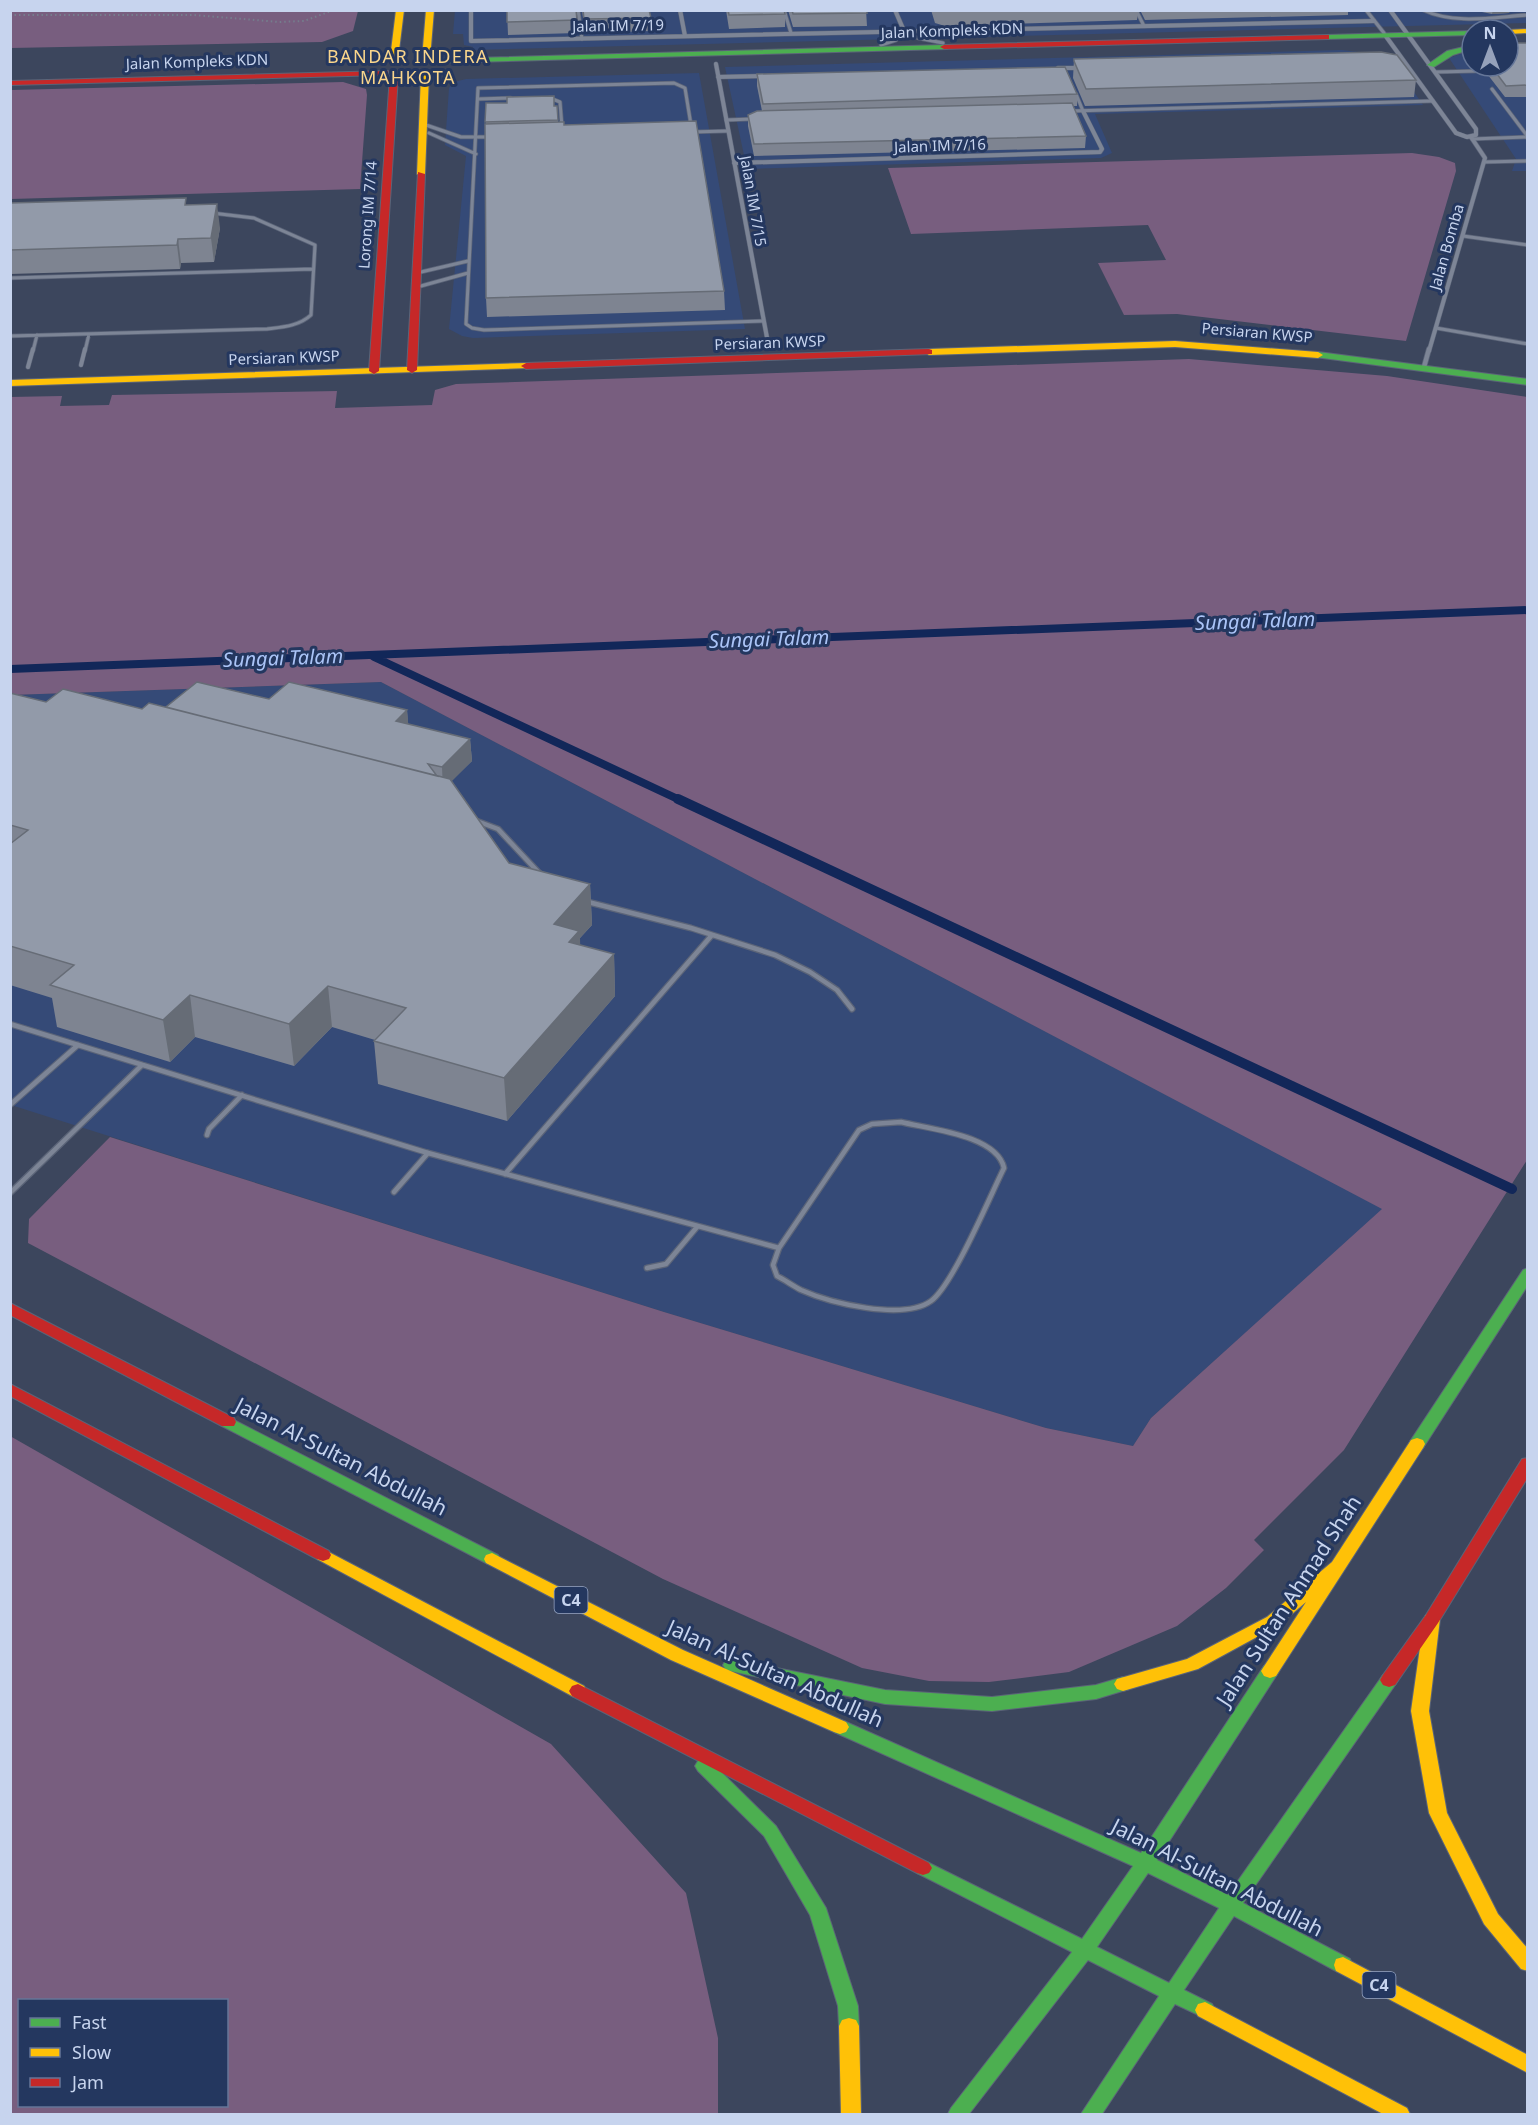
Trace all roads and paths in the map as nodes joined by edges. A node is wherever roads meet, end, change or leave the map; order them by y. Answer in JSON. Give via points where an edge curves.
{"nodes":[{"id":1,"x":334,"y":10,"type":"edge"},
{"id":2,"x":400,"y":10,"type":"edge"},
{"id":3,"x":430,"y":10,"type":"edge"},
{"id":4,"x":471,"y":10,"type":"edge"},
{"id":5,"x":578,"y":10,"type":"edge"},
{"id":6,"x":680,"y":10,"type":"edge"},
{"id":7,"x":784,"y":10,"type":"edge"},
{"id":8,"x":895,"y":10,"type":"edge"},
{"id":9,"x":1136,"y":10,"type":"edge"},
{"id":10,"x":1366,"y":10,"type":"edge"},
{"id":11,"x":1390,"y":10,"type":"edge"},
{"id":12,"x":1423,"y":10,"type":"edge"},
{"id":13,"x":10,"y":15,"type":"edge"},
{"id":14,"x":1527,"y":15,"type":"edge"},
{"id":15,"x":1374,"y":21,"type":"junction"},
{"id":16,"x":1144,"y":26,"type":"junction"},
{"id":17,"x":904,"y":31,"type":"junction"},
{"id":18,"x":791,"y":33,"type":"junction"},
{"id":19,"x":1460,"y":34,"type":"edge"},
{"id":20,"x":685,"y":36,"type":"junction"},
{"id":21,"x":582,"y":39,"type":"junction"},
{"id":22,"x":1389,"y":40,"type":"junction"},
{"id":23,"x":1412,"y":40,"type":"junction"},
{"id":24,"x":1460,"y":44,"type":"edge"},
{"id":25,"x":975,"y":46,"type":"junction"},
{"id":26,"x":1460,"y":49,"type":"edge"},
{"id":27,"x":854,"y":50,"type":"junction"},
{"id":28,"x":1405,"y":59,"type":"junction"},
{"id":29,"x":1393,"y":60,"type":"edge"},
{"id":30,"x":430,"y":66,"type":"junction"},
{"id":31,"x":1087,"y":67,"type":"edge"},
{"id":32,"x":389,"y":68,"type":"junction"},
{"id":33,"x":1052,"y":68,"type":"edge"},
{"id":34,"x":1064,"y":68,"type":"junction"},
{"id":35,"x":1433,"y":68,"type":"junction"},
{"id":36,"x":717,"y":70,"type":"junction"},
{"id":37,"x":1460,"y":70,"type":"edge"},
{"id":38,"x":10,"y":73,"type":"edge"},
{"id":39,"x":765,"y":76,"type":"edge"},
{"id":40,"x":1068,"y":79,"type":"edge"},
{"id":41,"x":10,"y":83,"type":"edge"},
{"id":42,"x":1073,"y":89,"type":"edge"},
{"id":43,"x":1492,"y":89,"type":"dead end"},
{"id":44,"x":521,"y":98,"type":"edge"},
{"id":45,"x":542,"y":98,"type":"edge"},
{"id":46,"x":478,"y":99,"type":"junction"},
{"id":47,"x":1434,"y":101,"type":"junction"},
{"id":48,"x":1071,"y":111,"type":"edge"},
{"id":49,"x":1083,"y":111,"type":"junction"},
{"id":50,"x":762,"y":119,"type":"edge"},
{"id":51,"x":726,"y":120,"type":"junction"},
{"id":52,"x":424,"y":128,"type":"junction"},
{"id":53,"x":728,"y":131,"type":"junction"},
{"id":54,"x":682,"y":132,"type":"edge"},
{"id":55,"x":692,"y":132,"type":"junction"},
{"id":56,"x":563,"y":135,"type":"edge"},
{"id":57,"x":498,"y":137,"type":"edge"},
{"id":58,"x":1527,"y":137,"type":"edge"},
{"id":59,"x":477,"y":138,"type":"junction"},
{"id":60,"x":1472,"y":138,"type":"junction"},
{"id":61,"x":476,"y":154,"type":"junction"},
{"id":62,"x":1527,"y":161,"type":"edge"},
{"id":63,"x":1484,"y":162,"type":"junction"},
{"id":64,"x":734,"y":163,"type":"junction"},
{"id":65,"x":204,"y":213,"type":"edge"},
{"id":66,"x":1463,"y":236,"type":"junction"},
{"id":67,"x":1527,"y":245,"type":"edge"},
{"id":68,"x":468,"y":261,"type":"junction"},
{"id":69,"x":313,"y":269,"type":"junction"},
{"id":70,"x":468,"y":273,"type":"junction"},
{"id":71,"x":10,"y":278,"type":"edge"},
{"id":72,"x":416,"y":281,"type":"junction"},
{"id":73,"x":763,"y":321,"type":"junction"},
{"id":74,"x":1436,"y":328,"type":"junction"},
{"id":75,"x":89,"y":334,"type":"junction"},
{"id":76,"x":37,"y":335,"type":"junction"},
{"id":77,"x":10,"y":336,"type":"edge"},
{"id":78,"x":1300,"y":339,"type":"dead end"},
{"id":79,"x":749,"y":343,"type":"dead end"},
{"id":80,"x":774,"y":343,"type":"joint"},
{"id":81,"x":730,"y":344,"type":"dead end"},
{"id":82,"x":1347,"y":344,"type":"dead end"},
{"id":83,"x":1527,"y":344,"type":"edge"},
{"id":84,"x":1424,"y":352,"type":"junction"},
{"id":85,"x":1446,"y":355,"type":"dead end"},
{"id":86,"x":733,"y":360,"type":"junction"},
{"id":87,"x":82,"y":365,"type":"dead end"},
{"id":88,"x":10,"y":367,"type":"edge"},
{"id":89,"x":34,"y":367,"type":"joint"},
{"id":90,"x":1424,"y":368,"type":"junction"},
{"id":91,"x":412,"y":370,"type":"junction"},
{"id":92,"x":374,"y":371,"type":"junction"},
{"id":93,"x":1527,"y":382,"type":"edge"},
{"id":94,"x":10,"y":383,"type":"edge"},
{"id":95,"x":468,"y":818,"type":"edge"},
{"id":96,"x":545,"y":879,"type":"edge"},
{"id":97,"x":578,"y":899,"type":"edge"},
{"id":98,"x":712,"y":935,"type":"junction"},
{"id":99,"x":852,"y":1009,"type":"dead end"},
{"id":100,"x":10,"y":1024,"type":"edge"},
{"id":101,"x":78,"y":1045,"type":"junction"},
{"id":102,"x":142,"y":1065,"type":"junction"},
{"id":103,"x":242,"y":1095,"type":"junction"},
{"id":104,"x":10,"y":1105,"type":"edge"},
{"id":105,"x":207,"y":1135,"type":"dead end"},
{"id":106,"x":428,"y":1153,"type":"junction"},
{"id":107,"x":505,"y":1174,"type":"junction"},
{"id":108,"x":394,"y":1192,"type":"dead end"},
{"id":109,"x":10,"y":1193,"type":"edge"},
{"id":110,"x":697,"y":1227,"type":"junction"},
{"id":111,"x":779,"y":1248,"type":"junction"},
{"id":112,"x":647,"y":1268,"type":"dead end"},
{"id":113,"x":1527,"y":1274,"type":"edge"},
{"id":114,"x":10,"y":1308,"type":"edge"},
{"id":115,"x":10,"y":1389,"type":"edge"},
{"id":116,"x":1527,"y":1463,"type":"edge"},
{"id":117,"x":1336,"y":1567,"type":"junction"},
{"id":118,"x":1432,"y":1619,"type":"junction"},
{"id":119,"x":677,"y":1655,"type":"junction"},
{"id":120,"x":620,"y":1713,"type":"junction"},
{"id":121,"x":1145,"y":1863,"type":"junction"},
{"id":122,"x":1231,"y":1905,"type":"junction"},
{"id":123,"x":1084,"y":1951,"type":"junction"},
{"id":124,"x":1527,"y":1964,"type":"edge"},
{"id":125,"x":1172,"y":1992,"type":"junction"},
{"id":126,"x":1527,"y":2065,"type":"edge"},
{"id":127,"x":851,"y":2115,"type":"edge"},
{"id":128,"x":958,"y":2115,"type":"edge"},
{"id":129,"x":1091,"y":2115,"type":"edge"},
{"id":130,"x":1400,"y":2115,"type":"edge"}],
"edges":[{"from":1,"to":13,"type":"path","via":[[304,21],[279,22],[194,15]]},
{"from":2,"to":32,"type":"street","name":"Lorong IM 7/14"},
{"from":3,"to":30,"type":"street"},
{"from":4,"to":21,"type":"street","name":"Jalan IM 7/19","via":[[471,41]]},
{"from":5,"to":21,"type":"lane"},
{"from":6,"to":20,"type":"street"},
{"from":7,"to":18,"type":"lane"},
{"from":8,"to":17,"type":"street"},
{"from":9,"to":16,"type":"lane"},
{"from":10,"to":15,"type":"lane"},
{"from":11,"to":23,"type":"street"},
{"from":12,"to":14,"type":"lane","via":[[1446,18]]},
{"from":15,"to":16,"type":"street","name":"Jalan IM 7/19"},
{"from":15,"to":22,"type":"lane"},
{"from":16,"to":17,"type":"street","name":"Jalan IM 7/19"},
{"from":17,"to":18,"type":"street","name":"Jalan IM 7/19"},
{"from":17,"to":25,"type":"lane","via":[[926,40]]},
{"from":17,"to":27,"type":"lane","via":[[889,43]]},
{"from":18,"to":20,"type":"street","name":"Jalan IM 7/19"},
{"from":19,"to":23,"type":"street","name":"Jalan Kompleks KDN"},
{"from":20,"to":21,"type":"street","name":"Jalan IM 7/19"},
{"from":22,"to":23,"type":"street","name":"Jalan Kompleks KDN"},
{"from":22,"to":25,"type":"street","name":"Jalan Kompleks KDN"},
{"from":22,"to":28,"type":"street"},
{"from":22,"to":36,"type":"street","name":"Jalan Kompleks KDN"},
{"from":23,"to":24,"type":"street","name":"Jalan Kompleks KDN"},
{"from":23,"to":35,"type":"street"},
{"from":25,"to":27,"type":"street","name":"Jalan Kompleks KDN"},
{"from":26,"to":35,"type":"street"},
{"from":27,"to":30,"type":"street","name":"Jalan Kompleks KDN"},
{"from":28,"to":29,"type":"street"},
{"from":28,"to":47,"type":"street"},
{"from":30,"to":32,"type":"street"},
{"from":30,"to":32,"type":"street"},
{"from":30,"to":36,"type":"street","name":"Jalan Kompleks KDN"},
{"from":30,"to":52,"type":"street"},
{"from":31,"to":34,"type":"street"},
{"from":32,"to":38,"type":"street","name":"Jalan Kompleks KDN"},
{"from":32,"to":41,"type":"street","name":"Jalan Kompleks KDN"},
{"from":32,"to":92,"type":"street","name":"Lorong IM 7/14"},
{"from":33,"to":34,"type":"street"},
{"from":34,"to":40,"type":"lane"},
{"from":35,"to":37,"type":"lane"},
{"from":35,"to":60,"type":"street","via":[[1478,132]]},
{"from":36,"to":39,"type":"street"},
{"from":36,"to":51,"type":"street","name":"Jalan IM 7/15"},
{"from":42,"to":49,"type":"lane"},
{"from":43,"to":58,"type":"lane"},
{"from":44,"to":46,"type":"lane"},
{"from":45,"to":56,"type":"lane","via":[[560,102]]},
{"from":46,"to":55,"type":"lane","via":[[478,88],[674,83],[685,88]]},
{"from":46,"to":59,"type":"lane"},
{"from":47,"to":49,"type":"lane"},
{"from":47,"to":60,"type":"street","via":[[1456,133]]},
{"from":48,"to":49,"type":"lane"},
{"from":49,"to":64,"type":"street","name":"Jalan IM 7/16","via":[[1100,152]]},
{"from":50,"to":51,"type":"lane"},
{"from":51,"to":53,"type":"street","name":"Jalan IM 7/15"},
{"from":52,"to":59,"type":"lane"},
{"from":52,"to":61,"type":"lane"},
{"from":52,"to":72,"type":"street"},
{"from":53,"to":55,"type":"lane"},
{"from":53,"to":64,"type":"street","name":"Jalan IM 7/15"},
{"from":54,"to":55,"type":"lane"},
{"from":57,"to":59,"type":"lane"},
{"from":58,"to":60,"type":"lane"},
{"from":59,"to":61,"type":"lane"},
{"from":60,"to":63,"type":"street","via":[[1485,154]]},
{"from":61,"to":68,"type":"lane"},
{"from":62,"to":63,"type":"lane"},
{"from":63,"to":66,"type":"street","name":"Jalan Bomba"},
{"from":64,"to":73,"type":"street","name":"Jalan IM 7/15"},
{"from":65,"to":69,"type":"lane","via":[[243,214],[262,219],[315,245]]},
{"from":66,"to":67,"type":"lane"},
{"from":66,"to":74,"type":"street","name":"Jalan Bomba"},
{"from":68,"to":70,"type":"lane"},
{"from":68,"to":72,"type":"lane"},
{"from":69,"to":71,"type":"lane"},
{"from":69,"to":75,"type":"lane","via":[[311,315],[299,323],[267,329]]},
{"from":70,"to":72,"type":"lane"},
{"from":70,"to":73,"type":"lane","via":[[466,324],[472,328]]},
{"from":72,"to":91,"type":"street"},
{"from":73,"to":80,"type":"street","name":"Jalan IM 7/15"},
{"from":74,"to":83,"type":"lane"},
{"from":74,"to":84,"type":"street","name":"Jalan Bomba"},
{"from":75,"to":76,"type":"lane"},
{"from":75,"to":87,"type":"lane"},
{"from":76,"to":77,"type":"lane"},
{"from":76,"to":89,"type":"lane"},
{"from":78,"to":82,"type":"street","name":"Persiaran KWSP"},
{"from":79,"to":80,"type":"street","name":"Persiaran KWSP"},
{"from":81,"to":86,"type":"street"},
{"from":84,"to":85,"type":"street"},
{"from":84,"to":90,"type":"street","name":"Jalan Bomba"},
{"from":86,"to":90,"type":"street","name":"Persiaran KWSP","via":[[1195,344]]},
{"from":86,"to":91,"type":"street","name":"Persiaran KWSP"},
{"from":88,"to":89,"type":"street"},
{"from":90,"to":93,"type":"street","name":"Persiaran KWSP"},
{"from":91,"to":92,"type":"street","name":"Persiaran KWSP"},
{"from":92,"to":94,"type":"street","name":"Persiaran KWSP"},
{"from":95,"to":96,"type":"lane","via":[[498,829]]},
{"from":97,"to":98,"type":"lane"},
{"from":98,"to":99,"type":"lane","via":[[790,960],[836,987]]},
{"from":98,"to":107,"type":"lane"},
{"from":100,"to":101,"type":"lane"},
{"from":101,"to":102,"type":"lane"},
{"from":101,"to":104,"type":"lane"},
{"from":102,"to":103,"type":"lane"},
{"from":102,"to":109,"type":"lane"},
{"from":103,"to":105,"type":"lane","via":[[208,1129]]},
{"from":103,"to":106,"type":"lane"},
{"from":106,"to":107,"type":"lane"},
{"from":106,"to":108,"type":"lane"},
{"from":107,"to":110,"type":"lane"},
{"from":110,"to":111,"type":"lane"},
{"from":110,"to":112,"type":"lane","via":[[666,1264]]},
{"from":111,"to":111,"type":"lane","via":[[859,1130],[872,1124],[901,1122],[973,1140],[1002,1158],[1004,1168],[945,1283],[930,1301],[908,1309],[885,1310],[801,1290],[777,1276],[773,1265]]},
{"from":113,"to":117,"type":"street","name":"Jalan Sultan Ahmad Shah"},
{"from":114,"to":119,"type":"street","name":"Jalan Al-Sultan Abdullah","number":"C4"},
{"from":115,"to":120,"type":"street"},
{"from":116,"to":118,"type":"street"},
{"from":117,"to":119,"type":"street","via":[[1273,1622],[1192,1664],[1096,1692],[992,1704],[885,1697]]},
{"from":117,"to":121,"type":"street","name":"Jalan Sultan Ahmad Shah"},
{"from":118,"to":122,"type":"street"},
{"from":118,"to":124,"type":"street","via":[[1419,1711],[1438,1813],[1491,1919]]},
{"from":119,"to":121,"type":"street","name":"Jalan Al-Sultan Abdullah","number":"C4"},
{"from":120,"to":123,"type":"street"},
{"from":120,"to":127,"type":"street","via":[[702,1765],[770,1832],[819,1913],[848,2006]]},
{"from":121,"to":122,"type":"street","name":"Jalan Al-Sultan Abdullah","number":"C4"},
{"from":121,"to":123,"type":"street","name":"Jalan Sultan Ahmad Shah"},
{"from":122,"to":125,"type":"street"},
{"from":122,"to":126,"type":"street","name":"Jalan Al-Sultan Abdullah","number":"C4"},
{"from":123,"to":125,"type":"street"},
{"from":123,"to":128,"type":"street","name":"Jalan Sultan Ahmad Shah"},
{"from":125,"to":129,"type":"street"},
{"from":125,"to":130,"type":"street"}]}
